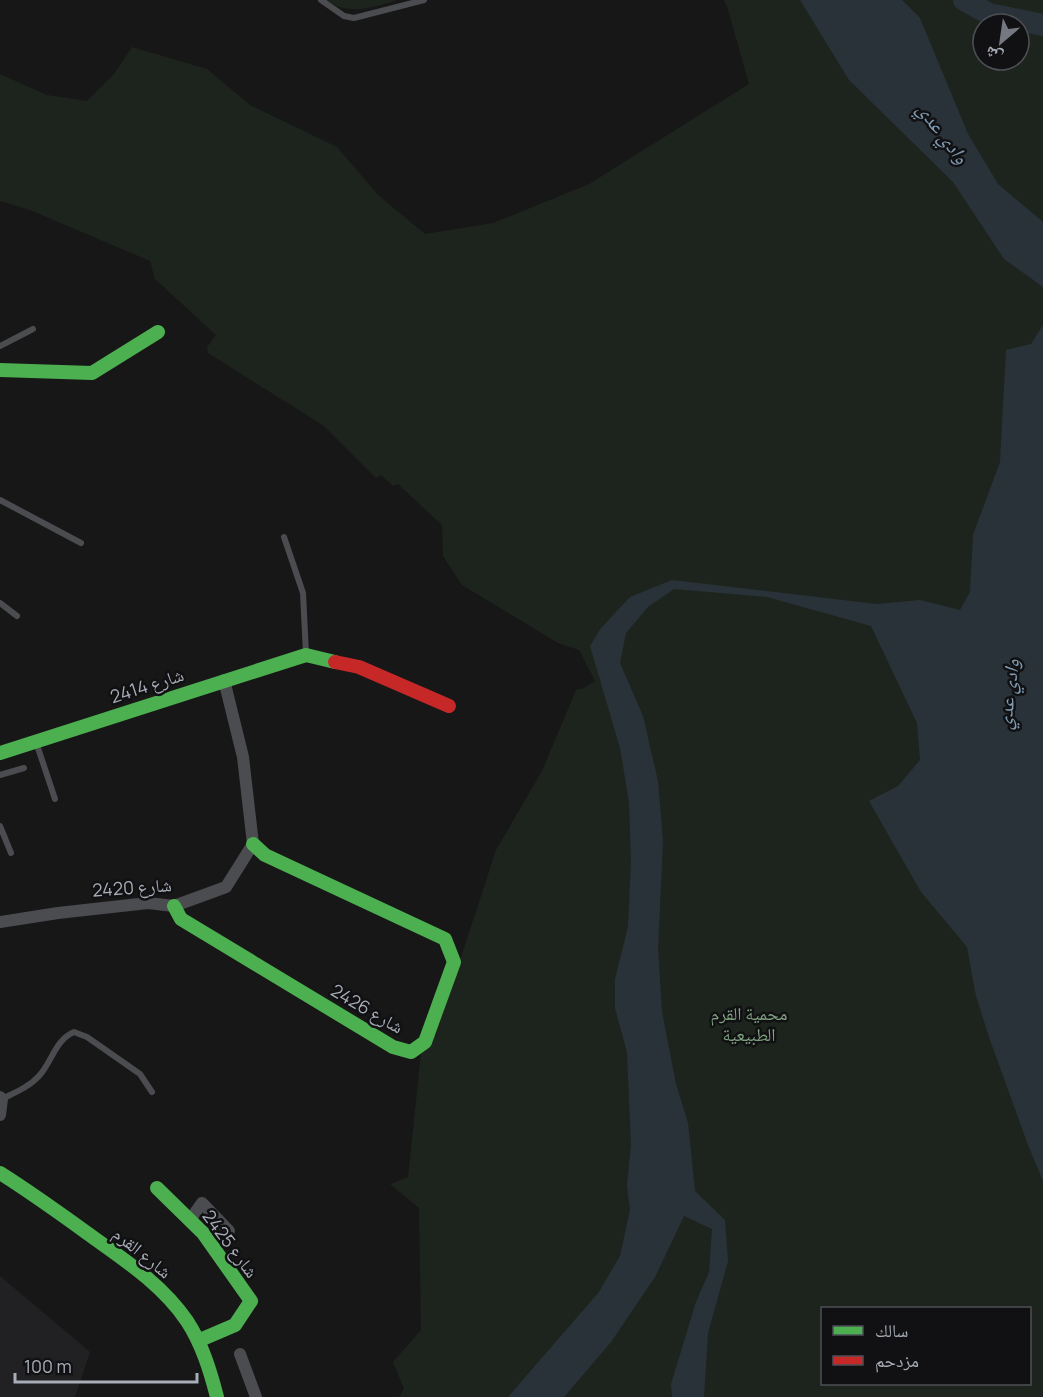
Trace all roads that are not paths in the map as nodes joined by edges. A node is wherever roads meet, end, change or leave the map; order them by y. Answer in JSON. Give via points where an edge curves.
{"nodes":[{"id":1,"x":321,"y":0,"type":"edge"},
{"id":2,"x":424,"y":0,"type":"edge"},
{"id":3,"x":33,"y":329,"type":"dead end"},
{"id":4,"x":158,"y":332,"type":"dead end"},
{"id":5,"x":0,"y":346,"type":"edge"},
{"id":6,"x":0,"y":370,"type":"edge"},
{"id":7,"x":0,"y":500,"type":"edge"},
{"id":8,"x":284,"y":537,"type":"dead end"},
{"id":9,"x":81,"y":543,"type":"dead end"},
{"id":10,"x":0,"y":603,"type":"edge"},
{"id":11,"x":17,"y":616,"type":"dead end"},
{"id":12,"x":306,"y":655,"type":"junction"},
{"id":13,"x":224,"y":680,"type":"junction"},
{"id":14,"x":449,"y":706,"type":"dead end"},
{"id":15,"x":36,"y":741,"type":"junction"},
{"id":16,"x":0,"y":753,"type":"edge"},
{"id":17,"x":24,"y":768,"type":"dead end"},
{"id":18,"x":0,"y":775,"type":"edge"},
{"id":19,"x":55,"y":799,"type":"dead end"},
{"id":20,"x":0,"y":826,"type":"edge"},
{"id":21,"x":253,"y":844,"type":"junction"},
{"id":22,"x":11,"y":853,"type":"dead end"},
{"id":23,"x":174,"y":906,"type":"junction"},
{"id":24,"x":0,"y":922,"type":"edge"},
{"id":25,"x":152,"y":1092,"type":"dead end"},
{"id":26,"x":1,"y":1098,"type":"edge"},
{"id":27,"x":0,"y":1115,"type":"edge"},
{"id":28,"x":0,"y":1173,"type":"edge"},
{"id":29,"x":157,"y":1188,"type":"dead end"},
{"id":30,"x":190,"y":1220,"type":"junction"},
{"id":31,"x":229,"y":1231,"type":"dead end"},
{"id":32,"x":200,"y":1340,"type":"junction"},
{"id":33,"x":240,"y":1354,"type":"dead end"},
{"id":34,"x":217,"y":1397,"type":"edge"},
{"id":35,"x":256,"y":1397,"type":"edge"}],
"edges":[{"from":1,"to":2,"type":"lane","via":[[344,16],[354,18]]},
{"from":3,"to":5,"type":"lane"},
{"from":4,"to":6,"type":"street","via":[[92,372]]},
{"from":7,"to":9,"type":"lane"},
{"from":8,"to":12,"type":"lane","via":[[303,593]]},
{"from":10,"to":11,"type":"lane"},
{"from":12,"to":13,"type":"street","name":"2414 شارع"},
{"from":12,"to":14,"type":"street","name":"2414 شارع","via":[[359,667]]},
{"from":13,"to":15,"type":"street","name":"2414 شارع"},
{"from":13,"to":21,"type":"street","via":[[243,757]]},
{"from":15,"to":16,"type":"street","name":"2414 شارع"},
{"from":15,"to":19,"type":"lane"},
{"from":17,"to":18,"type":"lane"},
{"from":20,"to":22,"type":"lane"},
{"from":21,"to":23,"type":"street","name":"2420 شارع","via":[[226,887]]},
{"from":21,"to":23,"type":"street","name":"2426 شارع","via":[[265,855],[445,939],[454,962],[425,1042],[411,1052],[393,1047],[182,919]]},
{"from":23,"to":24,"type":"street","name":"2420 شارع","via":[[148,903]]},
{"from":25,"to":26,"type":"lane","via":[[140,1074],[74,1032],[66,1035],[39,1077]]},
{"from":26,"to":27,"type":"street"},
{"from":28,"to":32,"type":"street","name":"شارع القرم","via":[[138,1269],[178,1308]]},
{"from":29,"to":30,"type":"street","name":"2425 شارع"},
{"from":30,"to":31,"type":"street","via":[[202,1203]]},
{"from":30,"to":32,"type":"street","name":"2425 شارع","via":[[251,1301],[235,1325]]},
{"from":32,"to":34,"type":"street","name":"شارع القرم"},
{"from":33,"to":35,"type":"street"}]}
